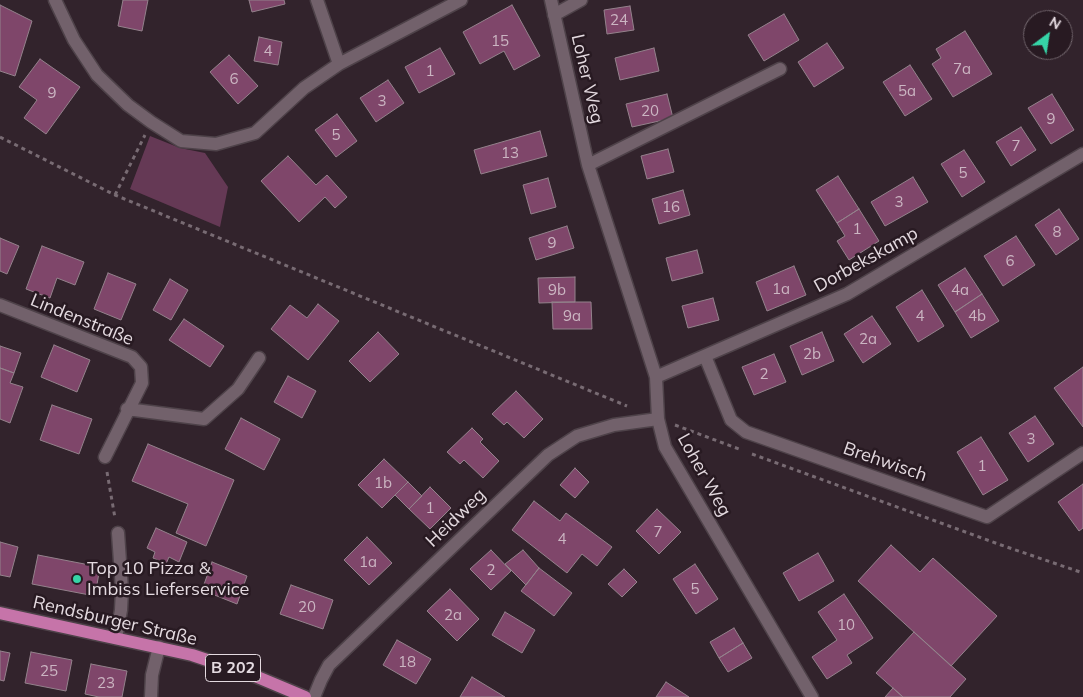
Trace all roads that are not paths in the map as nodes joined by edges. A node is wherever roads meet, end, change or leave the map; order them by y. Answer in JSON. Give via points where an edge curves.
{"nodes":[{"id":1,"x":56,"y":0,"type":"edge"},
{"id":2,"x":317,"y":0,"type":"edge"},
{"id":3,"x":461,"y":0,"type":"edge"},
{"id":4,"x":551,"y":0,"type":"edge"},
{"id":5,"x":581,"y":0,"type":"edge"},
{"id":6,"x":554,"y":15,"type":"junction"},
{"id":7,"x":339,"y":64,"type":"junction"},
{"id":8,"x":780,"y":69,"type":"dead end"},
{"id":9,"x":1083,"y":154,"type":"edge"},
{"id":10,"x":588,"y":165,"type":"junction"},
{"id":11,"x":0,"y":305,"type":"edge"},
{"id":12,"x":705,"y":356,"type":"junction"},
{"id":13,"x":259,"y":358,"type":"dead end"},
{"id":14,"x":656,"y":377,"type":"junction"},
{"id":15,"x":127,"y":409,"type":"junction"},
{"id":16,"x":658,"y":419,"type":"junction"},
{"id":17,"x":1083,"y":453,"type":"edge"},
{"id":18,"x":104,"y":457,"type":"road end"},
{"id":19,"x":118,"y":533,"type":"road end"},
{"id":20,"x":0,"y":613,"type":"edge"},
{"id":21,"x":116,"y":638,"type":"junction"},
{"id":22,"x":159,"y":647,"type":"junction"},
{"id":23,"x":151,"y":697,"type":"edge"},
{"id":24,"x":306,"y":697,"type":"edge"},
{"id":25,"x":314,"y":697,"type":"edge"},
{"id":26,"x":812,"y":697,"type":"edge"}],
"edges":[{"from":1,"to":7,"type":"street","via":[[74,40],[97,76],[128,105],[181,141],[216,144],[255,133],[304,88]]},
{"from":2,"to":7,"type":"street"},
{"from":3,"to":7,"type":"street"},
{"from":4,"to":6,"type":"street","name":"Loher Weg"},
{"from":5,"to":6,"type":"street"},
{"from":6,"to":10,"type":"street","name":"Loher Weg"},
{"from":8,"to":10,"type":"street"},
{"from":9,"to":12,"type":"street","name":"Dorbekskamp","via":[[847,294]]},
{"from":10,"to":14,"type":"street","name":"Loher Weg"},
{"from":11,"to":15,"type":"street","name":"Lindenstraße","via":[[132,358],[141,367],[142,383]]},
{"from":12,"to":14,"type":"street","name":"Dorbekskamp"},
{"from":12,"to":17,"type":"street","name":"Brehwisch","via":[[731,420],[746,432],[987,517]]},
{"from":13,"to":15,"type":"street","via":[[238,389],[204,419]]},
{"from":14,"to":16,"type":"street","name":"Loher Weg"},
{"from":15,"to":18,"type":"street","name":"Lindenstraße"},
{"from":16,"to":25,"type":"street","name":"Heidweg","via":[[614,425],[577,436],[548,455],[329,665]]},
{"from":16,"to":26,"type":"street","name":"Loher Weg","via":[[665,447]]},
{"from":19,"to":21,"type":"street","via":[[122,590]]},
{"from":20,"to":21,"type":"main road","name":"Rendsburger Straße","number":"B 202"},
{"from":21,"to":22,"type":"main road","name":"Rendsburger Straße","number":"B 202"},
{"from":22,"to":23,"type":"street"},
{"from":22,"to":24,"type":"main road","name":"Rendsburger Straße","number":"B 202","via":[[255,676]]}]}
